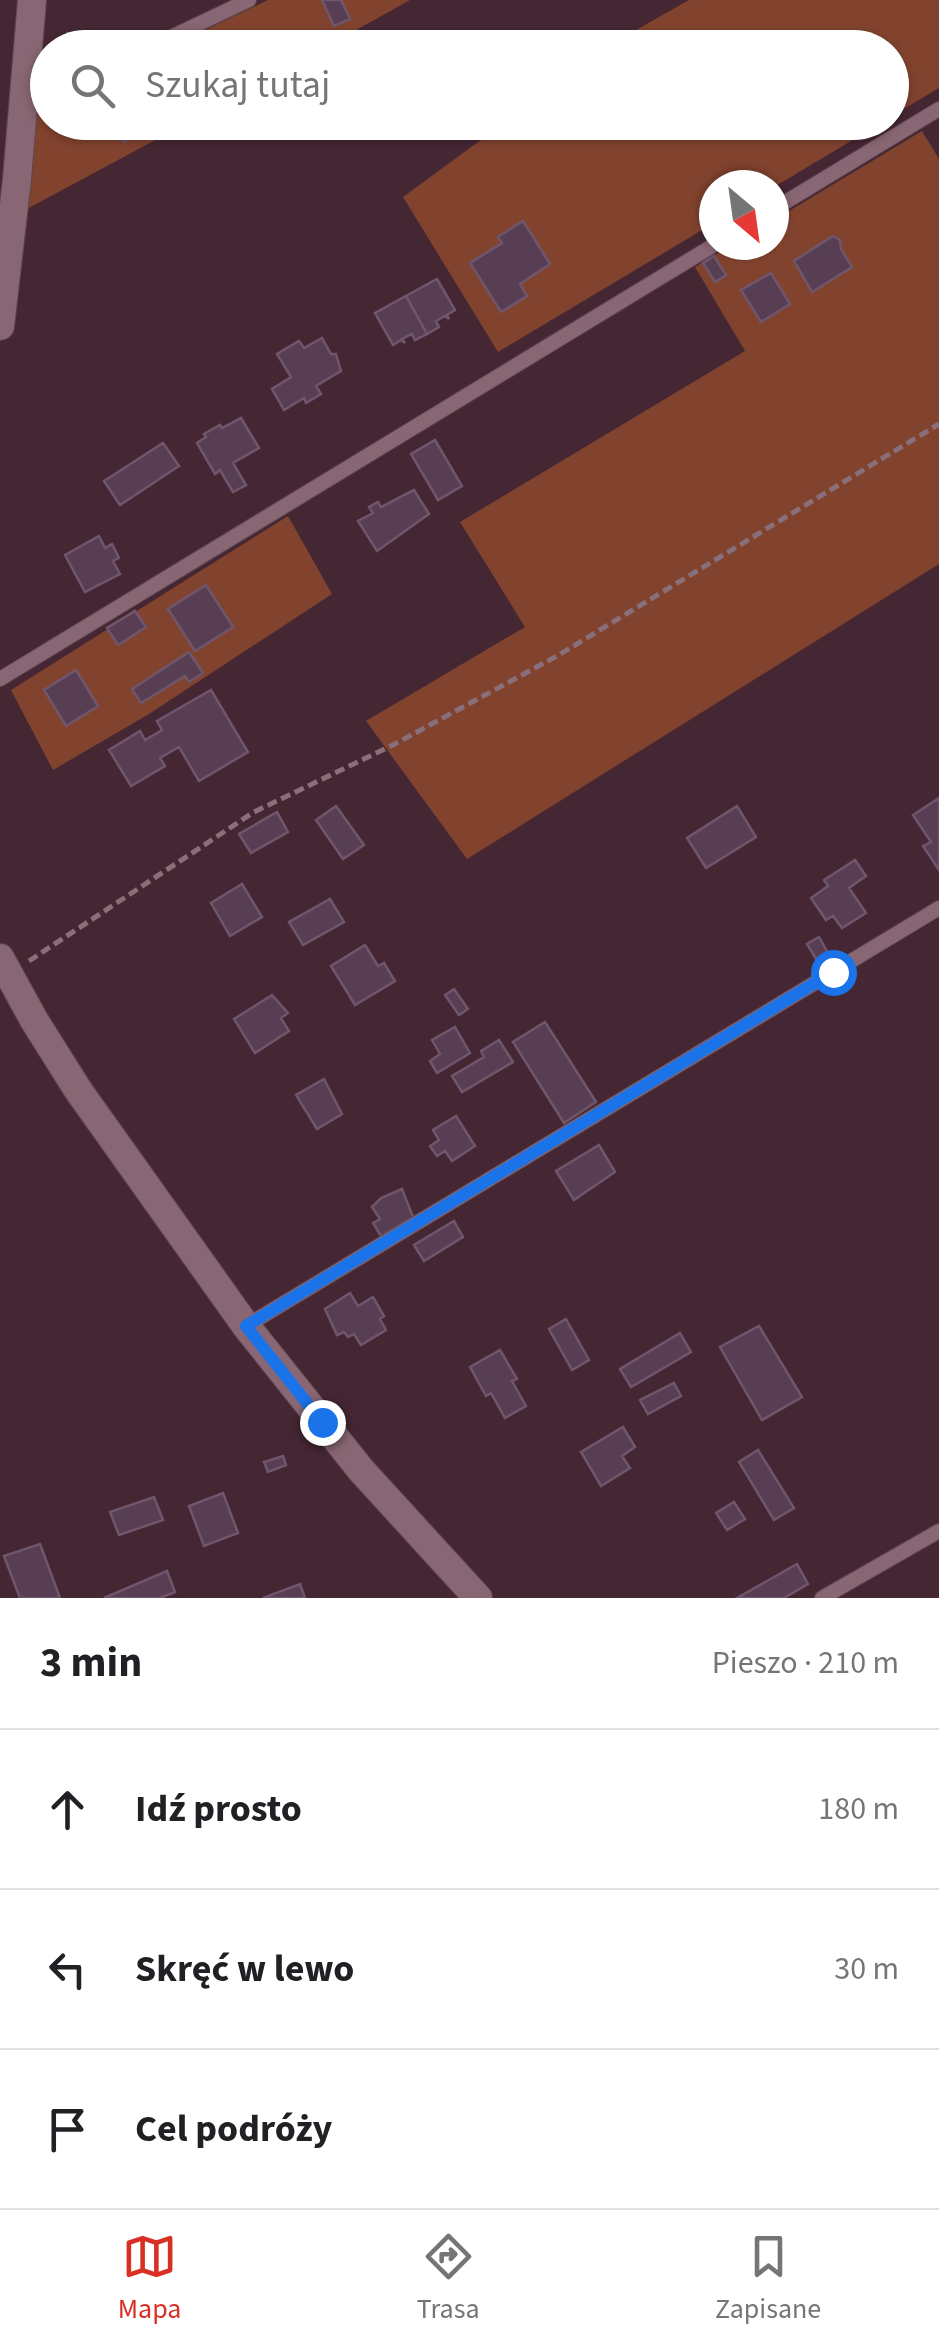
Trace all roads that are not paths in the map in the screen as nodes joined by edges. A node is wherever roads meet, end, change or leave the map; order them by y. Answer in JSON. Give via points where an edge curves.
{"nodes":[{"id":1,"x":32,"y":0,"type":"edge"},
{"id":2,"x":249,"y":0,"type":"edge"},
{"id":3,"x":33,"y":30,"type":"edge"},
{"id":4,"x":186,"y":30,"type":"edge"},
{"id":5,"x":939,"y":109,"type":"edge"},
{"id":6,"x":909,"y":127,"type":"edge"},
{"id":7,"x":30,"y":134,"type":"edge"},
{"id":8,"x":887,"y":140,"type":"edge"},
{"id":9,"x":789,"y":199,"type":"edge"},
{"id":10,"x":699,"y":254,"type":"edge"},
{"id":11,"x":0,"y":326,"type":"edge"},
{"id":12,"x":0,"y":679,"type":"edge"},
{"id":13,"x":939,"y":908,"type":"edge"},
{"id":14,"x":5,"y":966,"type":"edge"},
{"id":15,"x":246,"y":1326,"type":"junction"},
{"id":16,"x":939,"y":1532,"type":"edge"},
{"id":17,"x":478,"y":1598,"type":"edge"},
{"id":18,"x":822,"y":1598,"type":"edge"}],
"edges":[{"from":1,"to":3,"type":"street"},
{"from":2,"to":4,"type":"lane"},
{"from":5,"to":6,"type":"lane"},
{"from":7,"to":11,"type":"street"},
{"from":8,"to":9,"type":"lane"},
{"from":10,"to":12,"type":"lane"},
{"from":13,"to":15,"type":"lane"},
{"from":14,"to":15,"type":"street","via":[[78,1090]]},
{"from":15,"to":17,"type":"street","via":[[361,1470]]},
{"from":16,"to":18,"type":"lane"}]}
